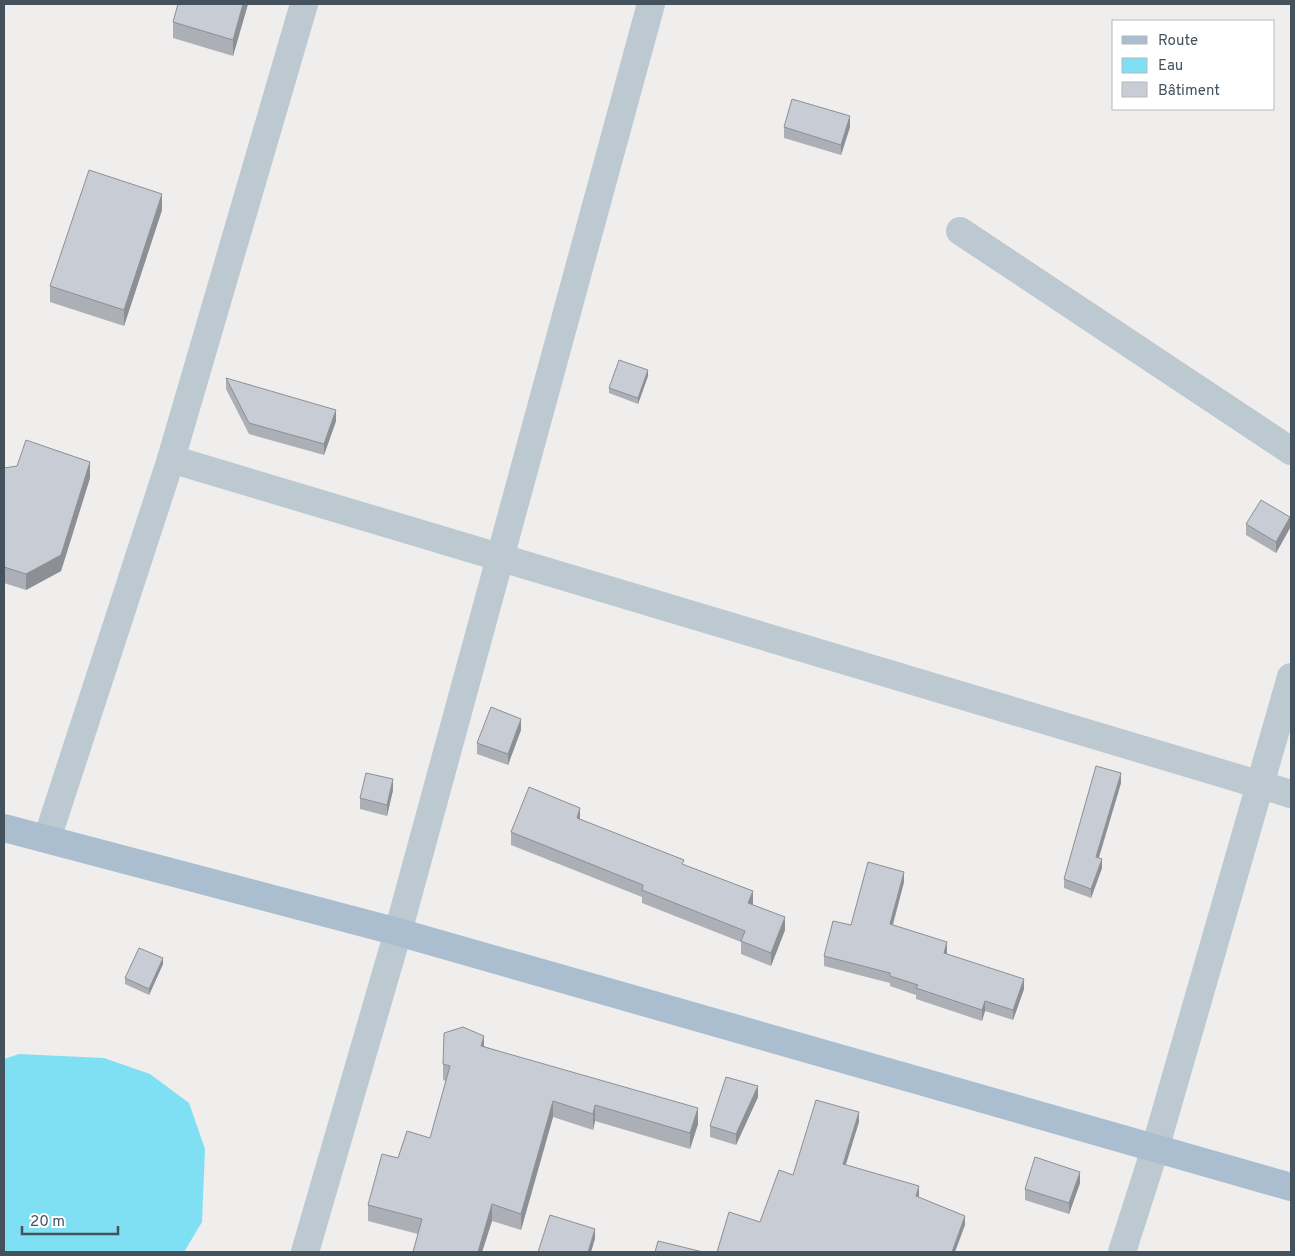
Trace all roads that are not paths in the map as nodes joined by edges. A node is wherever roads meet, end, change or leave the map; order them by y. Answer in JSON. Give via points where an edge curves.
{"nodes":[{"id":1,"x":304,"y":4,"type":"edge"},
{"id":2,"x":651,"y":4,"type":"edge"},
{"id":3,"x":960,"y":231,"type":"dead end"},
{"id":4,"x":1291,"y":452,"type":"edge"},
{"id":5,"x":171,"y":459,"type":"junction"},
{"id":6,"x":500,"y":558,"type":"junction"},
{"id":7,"x":1291,"y":678,"type":"edge"},
{"id":8,"x":1261,"y":785,"type":"junction"},
{"id":9,"x":1291,"y":794,"type":"edge"},
{"id":10,"x":4,"y":828,"type":"edge"},
{"id":11,"x":47,"y":840,"type":"junction"},
{"id":12,"x":398,"y":932,"type":"junction"},
{"id":13,"x":1155,"y":1149,"type":"junction"},
{"id":14,"x":1291,"y":1187,"type":"edge"},
{"id":15,"x":305,"y":1252,"type":"edge"},
{"id":16,"x":1122,"y":1252,"type":"edge"}],
"edges":[{"from":1,"to":5,"type":"street"},
{"from":2,"to":6,"type":"street"},
{"from":3,"to":4,"type":"street"},
{"from":5,"to":6,"type":"street"},
{"from":5,"to":11,"type":"street"},
{"from":6,"to":8,"type":"street"},
{"from":6,"to":12,"type":"street"},
{"from":7,"to":8,"type":"street"},
{"from":8,"to":9,"type":"street"},
{"from":8,"to":13,"type":"street"},
{"from":10,"to":11,"type":"main road"},
{"from":11,"to":12,"type":"main road"},
{"from":12,"to":13,"type":"main road"},
{"from":12,"to":15,"type":"street"},
{"from":13,"to":14,"type":"main road"},
{"from":13,"to":16,"type":"street"}]}
